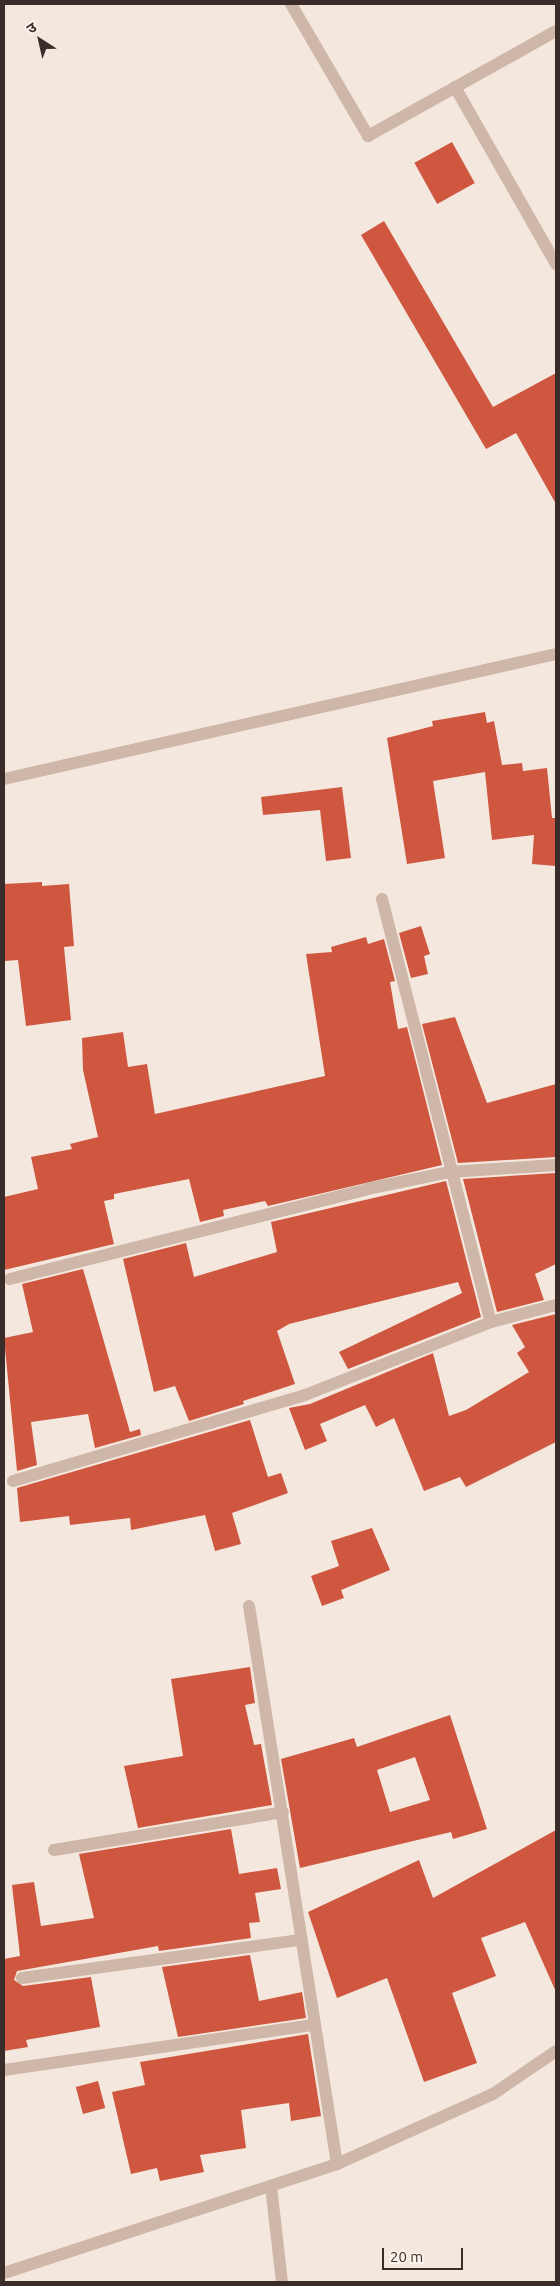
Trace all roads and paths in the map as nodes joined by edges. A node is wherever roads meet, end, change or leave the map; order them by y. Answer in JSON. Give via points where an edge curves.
{"nodes":[{"id":1,"x":291,"y":4,"type":"edge"},
{"id":2,"x":556,"y":31,"type":"edge"},
{"id":3,"x":455,"y":88,"type":"junction"},
{"id":4,"x":556,"y":264,"type":"edge"},
{"id":5,"x":556,"y":654,"type":"edge"},
{"id":6,"x":4,"y":778,"type":"edge"},
{"id":7,"x":382,"y":899,"type":"dead end"},
{"id":8,"x":556,"y":1165,"type":"edge"},
{"id":9,"x":450,"y":1172,"type":"junction"},
{"id":10,"x":10,"y":1279,"type":"dead end"},
{"id":11,"x":556,"y":1305,"type":"edge"},
{"id":12,"x":491,"y":1322,"type":"junction"},
{"id":13,"x":13,"y":1481,"type":"dead end"},
{"id":14,"x":249,"y":1606,"type":"dead end"},
{"id":15,"x":283,"y":1812,"type":"junction"},
{"id":16,"x":54,"y":1850,"type":"dead end"},
{"id":17,"x":298,"y":1940,"type":"junction"},
{"id":18,"x":22,"y":1978,"type":"dead end"},
{"id":19,"x":314,"y":2025,"type":"junction"},
{"id":20,"x":556,"y":2051,"type":"edge"},
{"id":21,"x":4,"y":2070,"type":"edge"},
{"id":22,"x":337,"y":2164,"type":"junction"},
{"id":23,"x":271,"y":2186,"type":"junction"},
{"id":24,"x":4,"y":2273,"type":"edge"},
{"id":25,"x":282,"y":2282,"type":"edge"}],
"edges":[{"from":1,"to":3,"type":"street","via":[[368,136]]},
{"from":2,"to":3,"type":"street"},
{"from":3,"to":4,"type":"street"},
{"from":5,"to":6,"type":"street"},
{"from":7,"to":9,"type":"street"},
{"from":8,"to":9,"type":"street"},
{"from":9,"to":10,"type":"street"},
{"from":9,"to":12,"type":"street"},
{"from":11,"to":12,"type":"street"},
{"from":12,"to":13,"type":"street","via":[[305,1395]]},
{"from":14,"to":15,"type":"street"},
{"from":15,"to":16,"type":"street"},
{"from":15,"to":17,"type":"street"},
{"from":17,"to":18,"type":"street"},
{"from":17,"to":19,"type":"street"},
{"from":19,"to":21,"type":"street"},
{"from":19,"to":22,"type":"street"},
{"from":20,"to":22,"type":"street","via":[[493,2094]]},
{"from":22,"to":23,"type":"street"},
{"from":23,"to":24,"type":"street"},
{"from":23,"to":25,"type":"street"}]}
